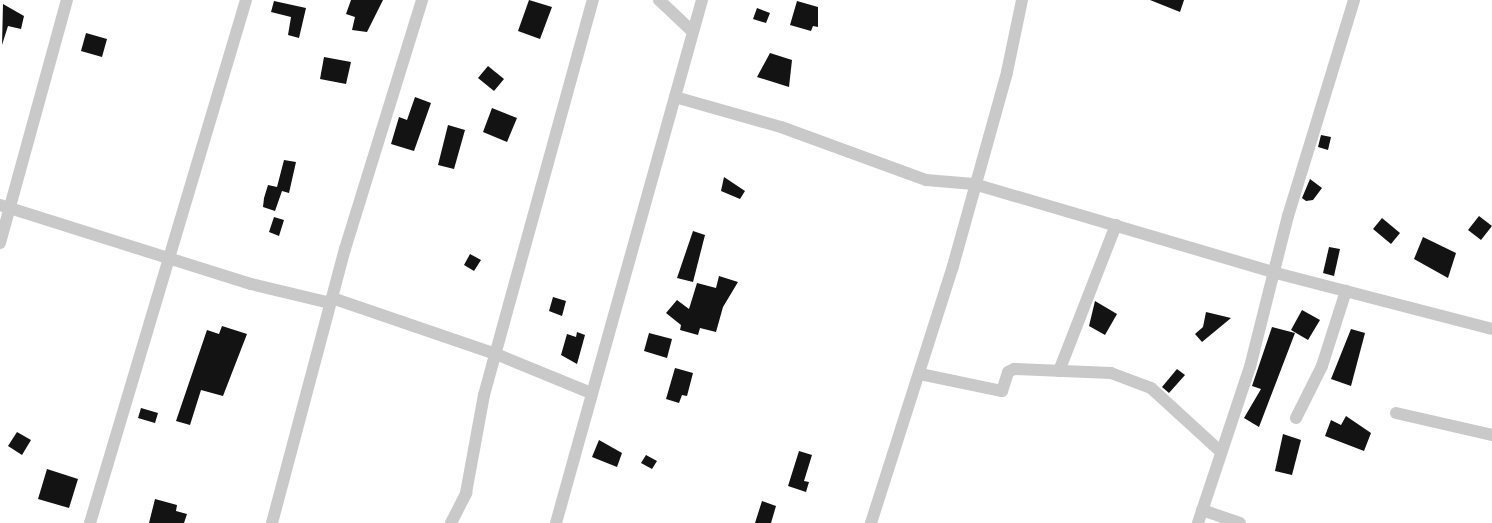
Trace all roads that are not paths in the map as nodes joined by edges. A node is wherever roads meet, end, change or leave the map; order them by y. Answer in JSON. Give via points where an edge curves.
{"nodes":[{"id":1,"x":67,"y":0,"type":"edge"},
{"id":2,"x":246,"y":0,"type":"edge"},
{"id":3,"x":422,"y":0,"type":"edge"},
{"id":4,"x":593,"y":0,"type":"edge"},
{"id":5,"x":659,"y":0,"type":"edge"},
{"id":6,"x":702,"y":0,"type":"edge"},
{"id":7,"x":1022,"y":0,"type":"edge"},
{"id":8,"x":1354,"y":0,"type":"edge"},
{"id":9,"x":692,"y":31,"type":"junction"},
{"id":10,"x":675,"y":98,"type":"junction"},
{"id":11,"x":974,"y":184,"type":"junction"},
{"id":12,"x":6,"y":206,"type":"edge"},
{"id":13,"x":1116,"y":225,"type":"junction"},
{"id":14,"x":0,"y":243,"type":"edge"},
{"id":15,"x":168,"y":258,"type":"junction"},
{"id":16,"x":1276,"y":273,"type":"junction"},
{"id":17,"x":1346,"y":291,"type":"junction"},
{"id":18,"x":331,"y":301,"type":"junction"},
{"id":19,"x":1492,"y":329,"type":"edge"},
{"id":20,"x":496,"y":354,"type":"junction"},
{"id":21,"x":1058,"y":371,"type":"junction"},
{"id":22,"x":920,"y":374,"type":"junction"},
{"id":23,"x":591,"y":393,"type":"junction"},
{"id":24,"x":1396,"y":413,"type":"dead end"},
{"id":25,"x":1296,"y":418,"type":"dead end"},
{"id":26,"x":1492,"y":435,"type":"edge"},
{"id":27,"x":1221,"y":452,"type":"junction"},
{"id":28,"x":1202,"y":510,"type":"junction"},
{"id":29,"x":90,"y":523,"type":"edge"},
{"id":30,"x":272,"y":523,"type":"edge"},
{"id":31,"x":451,"y":523,"type":"edge"},
{"id":32,"x":556,"y":523,"type":"edge"},
{"id":33,"x":871,"y":523,"type":"edge"},
{"id":34,"x":1198,"y":523,"type":"edge"},
{"id":35,"x":1240,"y":523,"type":"edge"}],
"edges":[{"from":1,"to":12,"type":"street"},
{"from":2,"to":15,"type":"street"},
{"from":3,"to":18,"type":"street"},
{"from":4,"to":20,"type":"street"},
{"from":5,"to":9,"type":"street"},
{"from":6,"to":9,"type":"street"},
{"from":7,"to":11,"type":"street","via":[[1007,72]]},
{"from":8,"to":16,"type":"street","via":[[1288,216]]},
{"from":9,"to":10,"type":"street"},
{"from":10,"to":11,"type":"street","via":[[781,127],[926,180]]},
{"from":10,"to":23,"type":"street"},
{"from":11,"to":13,"type":"street"},
{"from":11,"to":22,"type":"street"},
{"from":12,"to":14,"type":"street"},
{"from":12,"to":15,"type":"street"},
{"from":13,"to":16,"type":"street"},
{"from":13,"to":21,"type":"street"},
{"from":15,"to":18,"type":"street"},
{"from":15,"to":29,"type":"street"},
{"from":16,"to":17,"type":"street"},
{"from":16,"to":27,"type":"street"},
{"from":17,"to":19,"type":"street"},
{"from":17,"to":25,"type":"street","via":[[1322,366]]},
{"from":18,"to":20,"type":"street"},
{"from":18,"to":30,"type":"street"},
{"from":20,"to":23,"type":"street"},
{"from":20,"to":31,"type":"street","via":[[475,436],[466,493]]},
{"from":21,"to":22,"type":"street","via":[[1010,370],[1002,391]]},
{"from":21,"to":27,"type":"street","via":[[1111,374],[1151,388]]},
{"from":22,"to":33,"type":"street"},
{"from":23,"to":32,"type":"street"},
{"from":24,"to":26,"type":"street"},
{"from":27,"to":28,"type":"street"},
{"from":28,"to":34,"type":"street"},
{"from":28,"to":35,"type":"street"}]}
